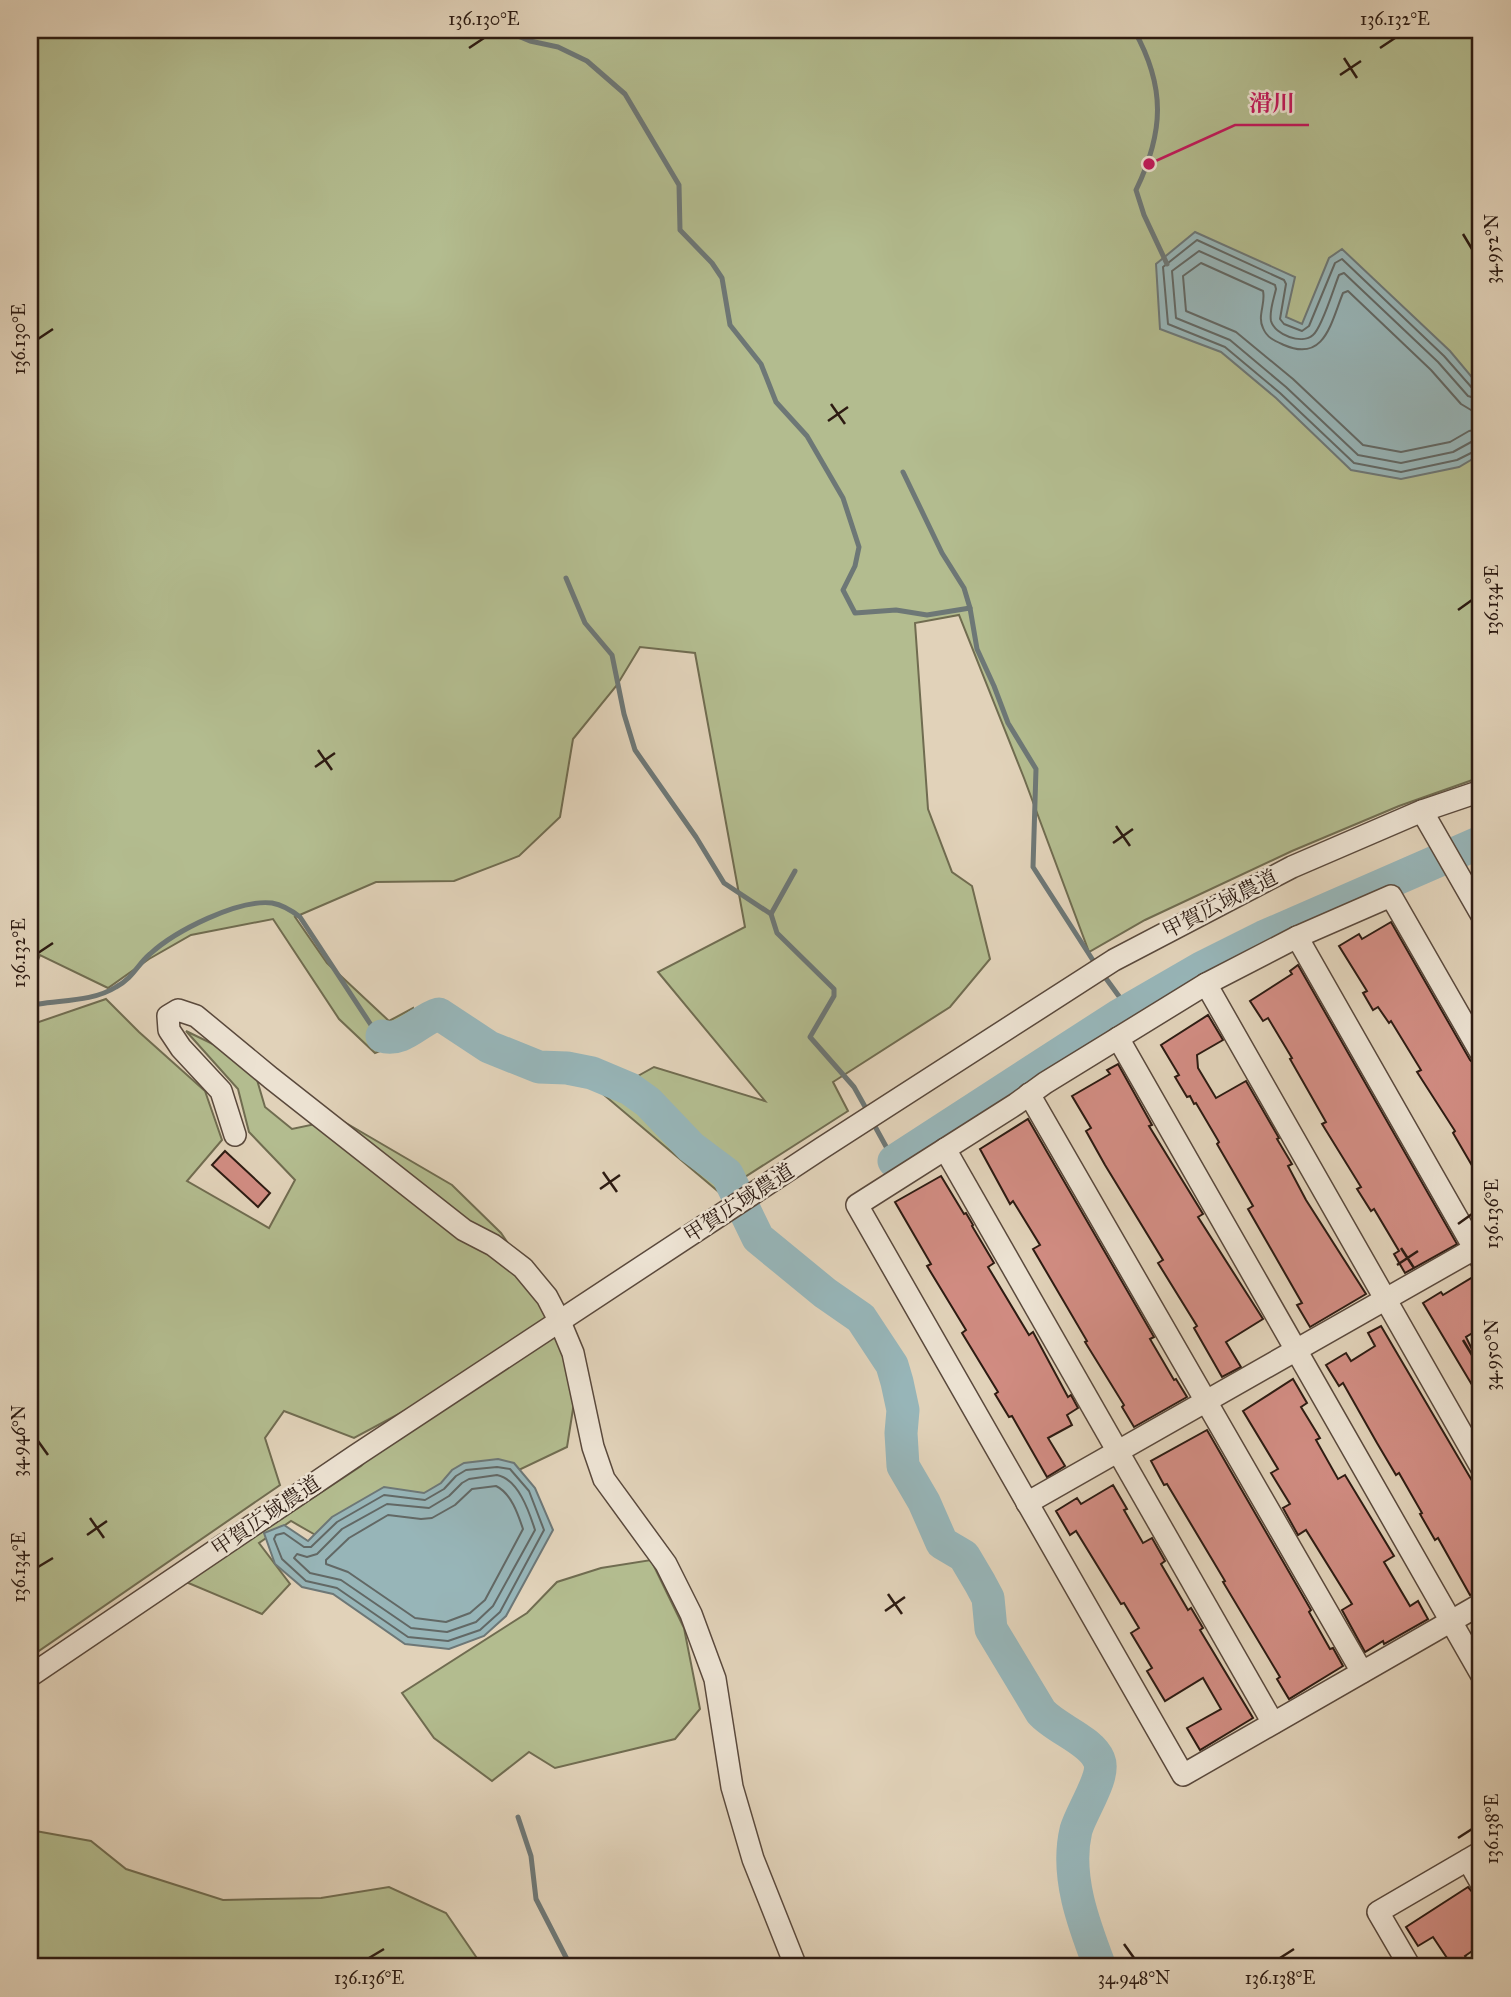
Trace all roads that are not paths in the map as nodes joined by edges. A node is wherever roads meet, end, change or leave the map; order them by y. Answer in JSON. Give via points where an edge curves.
{"nodes":[{"id":1,"x":1481,"y":791,"type":"edge"},
{"id":2,"x":1422,"y":811,"type":"junction"},
{"id":3,"x":1481,"y":914,"type":"edge"},
{"id":4,"x":1297,"y":937,"type":"junction"},
{"id":5,"x":1206,"y":984,"type":"junction"},
{"id":6,"x":1118,"y":1038,"type":"junction"},
{"id":7,"x":1481,"y":1054,"type":"edge"},
{"id":8,"x":1029,"y":1094,"type":"junction"},
{"id":9,"x":236,"y":1135,"type":"dead end"},
{"id":10,"x":945,"y":1149,"type":"junction"},
{"id":11,"x":1479,"y":1252,"type":"edge"},
{"id":12,"x":1386,"y":1299,"type":"junction"},
{"id":13,"x":560,"y":1322,"type":"junction"},
{"id":14,"x":1296,"y":1351,"type":"junction"},
{"id":15,"x":1206,"y":1402,"type":"junction"},
{"id":16,"x":1116,"y":1451,"type":"junction"},
{"id":17,"x":1481,"y":1467,"type":"edge"},
{"id":18,"x":1027,"y":1503,"type":"junction"},
{"id":19,"x":1481,"y":1604,"type":"edge"},
{"id":20,"x":1451,"y":1621,"type":"junction"},
{"id":21,"x":1362,"y":1672,"type":"junction"},
{"id":22,"x":1481,"y":1674,"type":"edge"},
{"id":23,"x":30,"y":1676,"type":"edge"},
{"id":24,"x":1273,"y":1723,"type":"junction"},
{"id":25,"x":1475,"y":1856,"type":"edge"},
{"id":26,"x":1481,"y":1882,"type":"edge"},
{"id":27,"x":796,"y":1967,"type":"edge"},
{"id":28,"x":1410,"y":1967,"type":"edge"}],
"edges":[{"from":1,"to":2,"type":"street","name":"甲賀広域農道"},
{"from":2,"to":3,"type":"street"},
{"from":2,"to":13,"type":"street","name":"甲賀広域農道","via":[[1292,867],[1114,960]]},
{"from":4,"to":5,"type":"street"},
{"from":4,"to":7,"type":"street","via":[[1391,896]]},
{"from":4,"to":11,"type":"street"},
{"from":5,"to":6,"type":"street"},
{"from":5,"to":12,"type":"street"},
{"from":6,"to":8,"type":"street"},
{"from":6,"to":14,"type":"street"},
{"from":8,"to":10,"type":"street"},
{"from":8,"to":15,"type":"street"},
{"from":9,"to":13,"type":"street","via":[[221,1091],[169,1030],[167,1016],[178,1010],[196,1016],[464,1230],[523,1268]]},
{"from":10,"to":16,"type":"street"},
{"from":10,"to":18,"type":"street","via":[[857,1205]]},
{"from":11,"to":12,"type":"street"},
{"from":12,"to":14,"type":"street"},
{"from":12,"to":17,"type":"street"},
{"from":13,"to":23,"type":"street","name":"甲賀広域農道"},
{"from":13,"to":27,"type":"street","via":[[573,1353],[604,1479],[666,1564],[715,1679],[732,1787],[753,1859]]},
{"from":14,"to":15,"type":"street"},
{"from":14,"to":20,"type":"street"},
{"from":15,"to":16,"type":"street"},
{"from":15,"to":21,"type":"street"},
{"from":16,"to":18,"type":"street"},
{"from":16,"to":24,"type":"street"},
{"from":18,"to":24,"type":"street","via":[[1183,1775]]},
{"from":19,"to":20,"type":"street"},
{"from":20,"to":21,"type":"street"},
{"from":20,"to":22,"type":"street"},
{"from":21,"to":24,"type":"street"},
{"from":25,"to":26,"type":"street"},
{"from":25,"to":28,"type":"street","via":[[1378,1912]]}]}
